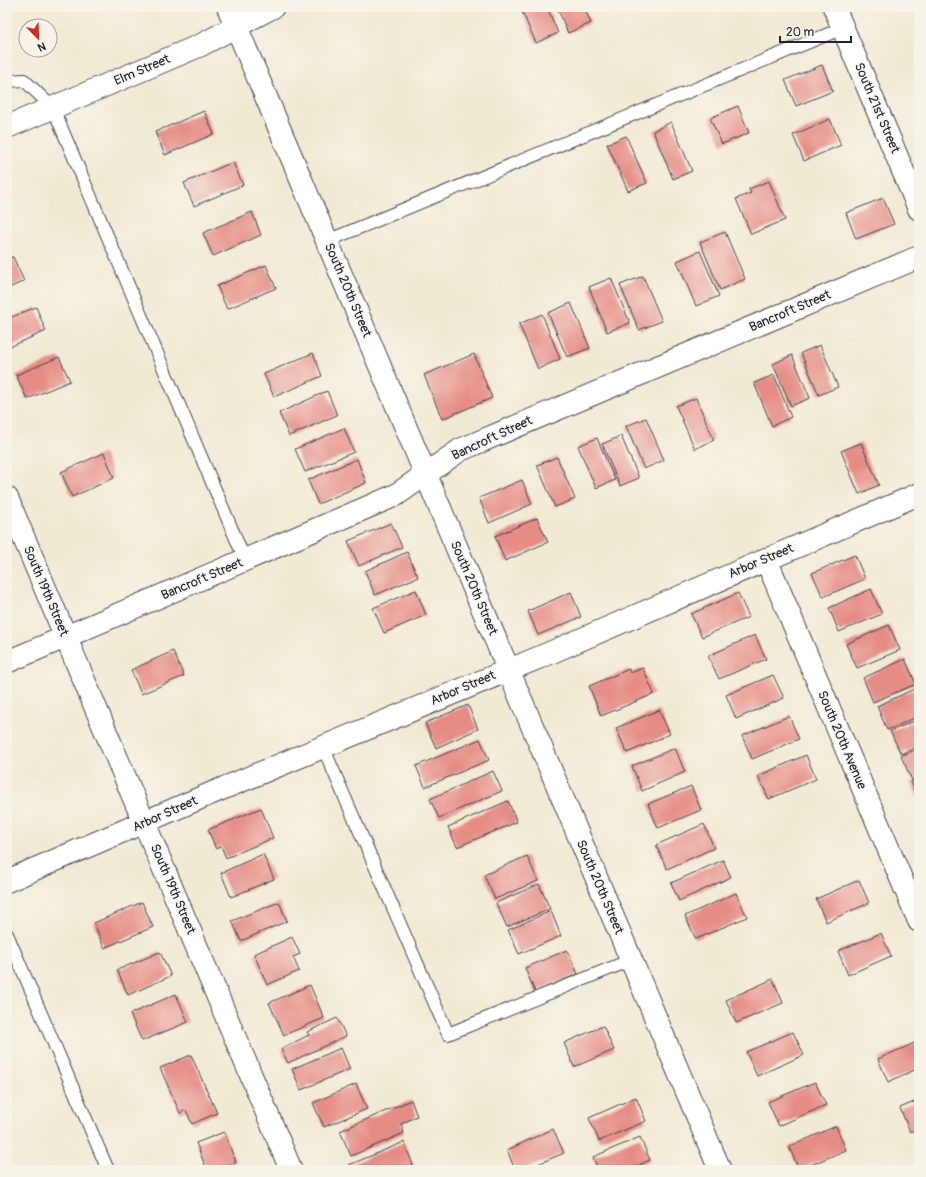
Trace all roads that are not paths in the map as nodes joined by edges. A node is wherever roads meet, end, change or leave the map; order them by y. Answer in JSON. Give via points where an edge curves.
{"nodes":[{"id":1,"x":273,"y":7,"type":"edge"},
{"id":2,"x":834,"y":7,"type":"edge"},
{"id":3,"x":232,"y":17,"type":"edge"},
{"id":4,"x":843,"y":28,"type":"junction"},
{"id":5,"x":7,"y":81,"type":"edge"},
{"id":6,"x":53,"y":108,"type":"junction"},
{"id":7,"x":7,"y":127,"type":"edge"},
{"id":8,"x":919,"y":209,"type":"edge"},
{"id":9,"x":327,"y":242,"type":"junction"},
{"id":10,"x":919,"y":256,"type":"edge"},
{"id":11,"x":425,"y":474,"type":"junction"},
{"id":12,"x":919,"y":494,"type":"edge"},
{"id":13,"x":7,"y":498,"type":"edge"},
{"id":14,"x":766,"y":559,"type":"junction"},
{"id":15,"x":245,"y":560,"type":"junction"},
{"id":16,"x":66,"y":637,"type":"junction"},
{"id":17,"x":7,"y":662,"type":"edge"},
{"id":18,"x":508,"y":669,"type":"junction"},
{"id":19,"x":323,"y":748,"type":"junction"},
{"id":20,"x":144,"y":823,"type":"junction"},
{"id":21,"x":7,"y":881,"type":"edge"},
{"id":22,"x":919,"y":921,"type":"edge"},
{"id":23,"x":7,"y":934,"type":"edge"},
{"id":24,"x":631,"y":960,"type":"junction"},
{"id":25,"x":108,"y":1170,"type":"edge"},
{"id":26,"x":291,"y":1170,"type":"edge"},
{"id":27,"x":720,"y":1170,"type":"edge"}],
"edges":[{"from":1,"to":3,"type":"street","name":"Elm Street"},
{"from":2,"to":4,"type":"street","name":"South 21st Street"},
{"from":3,"to":6,"type":"street","name":"Elm Street","via":[[201,45]]},
{"from":3,"to":9,"type":"street","name":"South 20th Street"},
{"from":4,"to":8,"type":"street","name":"South 21st Street"},
{"from":4,"to":9,"type":"lane"},
{"from":5,"to":6,"type":"lane","via":[[24,80]]},
{"from":6,"to":7,"type":"street","name":"Elm Street"},
{"from":6,"to":15,"type":"lane"},
{"from":9,"to":11,"type":"street","name":"South 20th Street"},
{"from":10,"to":11,"type":"street","name":"Bancroft Street","via":[[460,450]]},
{"from":11,"to":15,"type":"street","name":"Bancroft Street","via":[[396,495]]},
{"from":11,"to":18,"type":"street","name":"South 20th Street"},
{"from":12,"to":14,"type":"street","name":"Arbor Street"},
{"from":13,"to":16,"type":"street","name":"South 19th Street"},
{"from":14,"to":18,"type":"street","name":"Arbor Street"},
{"from":14,"to":22,"type":"street","name":"South 20th Avenue"},
{"from":15,"to":16,"type":"street","name":"Bancroft Street"},
{"from":16,"to":17,"type":"street","name":"Bancroft Street"},
{"from":16,"to":20,"type":"street","name":"South 19th Street"},
{"from":18,"to":19,"type":"street","name":"Arbor Street"},
{"from":18,"to":24,"type":"street","name":"South 20th Street"},
{"from":19,"to":20,"type":"street","name":"Arbor Street"},
{"from":19,"to":24,"type":"lane","via":[[448,1034]]},
{"from":20,"to":21,"type":"street","name":"Arbor Street"},
{"from":20,"to":26,"type":"street","name":"South 19th Street"},
{"from":23,"to":25,"type":"lane"},
{"from":24,"to":27,"type":"street","name":"South 20th Street"}]}
